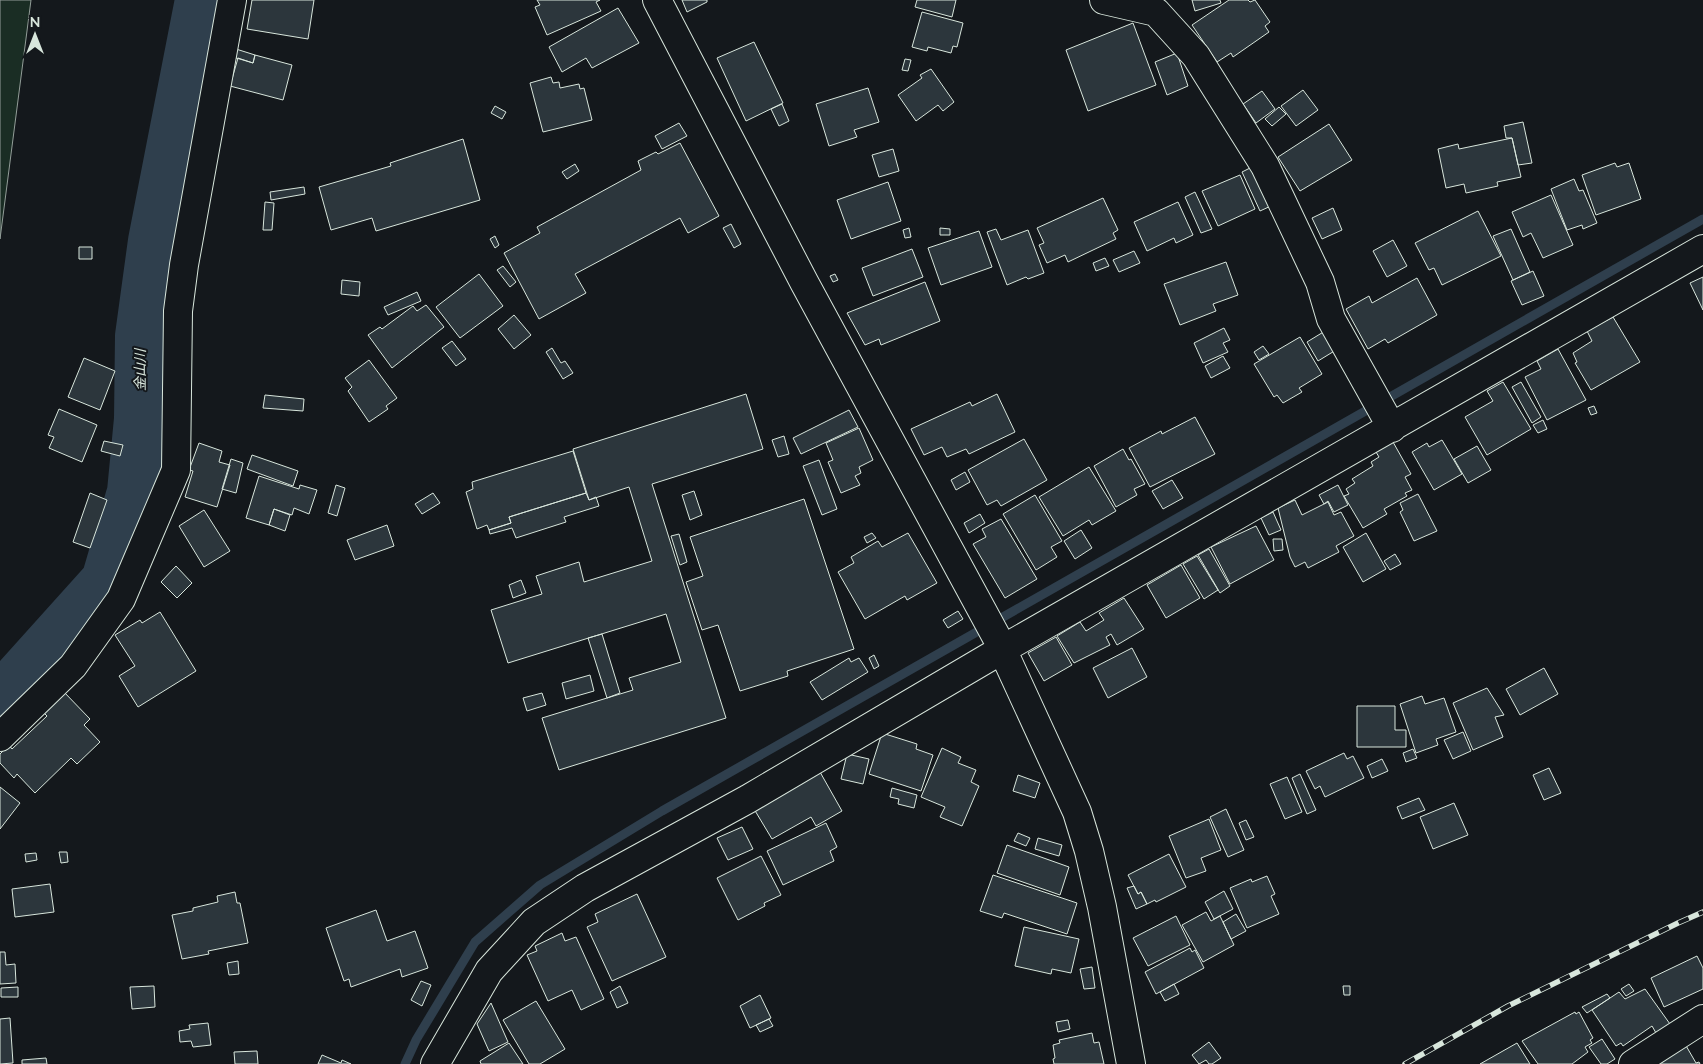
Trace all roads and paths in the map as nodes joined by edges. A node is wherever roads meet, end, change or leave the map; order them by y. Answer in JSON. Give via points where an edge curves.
{"nodes":[{"id":1,"x":232,"y":0,"type":"edge"},
{"id":2,"x":656,"y":0,"type":"edge"},
{"id":3,"x":1104,"y":0,"type":"edge"},
{"id":4,"x":1159,"y":6,"type":"edge"},
{"id":5,"x":1703,"y":249,"type":"edge"},
{"id":6,"x":1383,"y":412,"type":"junction"},
{"id":7,"x":994,"y":631,"type":"junction"},
{"id":8,"x":0,"y":736,"type":"edge"},
{"id":9,"x":1703,"y":1019,"type":"edge"},
{"id":10,"x":436,"y":1064,"type":"edge"},
{"id":11,"x":1131,"y":1064,"type":"edge"},
{"id":12,"x":1633,"y":1064,"type":"edge"}],
"edges":[{"from":1,"to":8,"type":"street","via":[[178,311],[176,470],[121,598],[72,666]]},
{"from":2,"to":7,"type":"street","via":[[804,282]]},
{"from":3,"to":4,"type":"street"},
{"from":4,"to":6,"type":"street","via":[[1196,56],[1266,166],[1320,282],[1331,319]]},
{"from":5,"to":6,"type":"street"},
{"from":6,"to":7,"type":"street"},
{"from":7,"to":10,"type":"street","via":[[748,799],[585,888],[534,922],[489,971]]},
{"from":7,"to":11,"type":"street","via":[[1077,812],[1102,907]]},
{"from":9,"to":12,"type":"street"}]}
